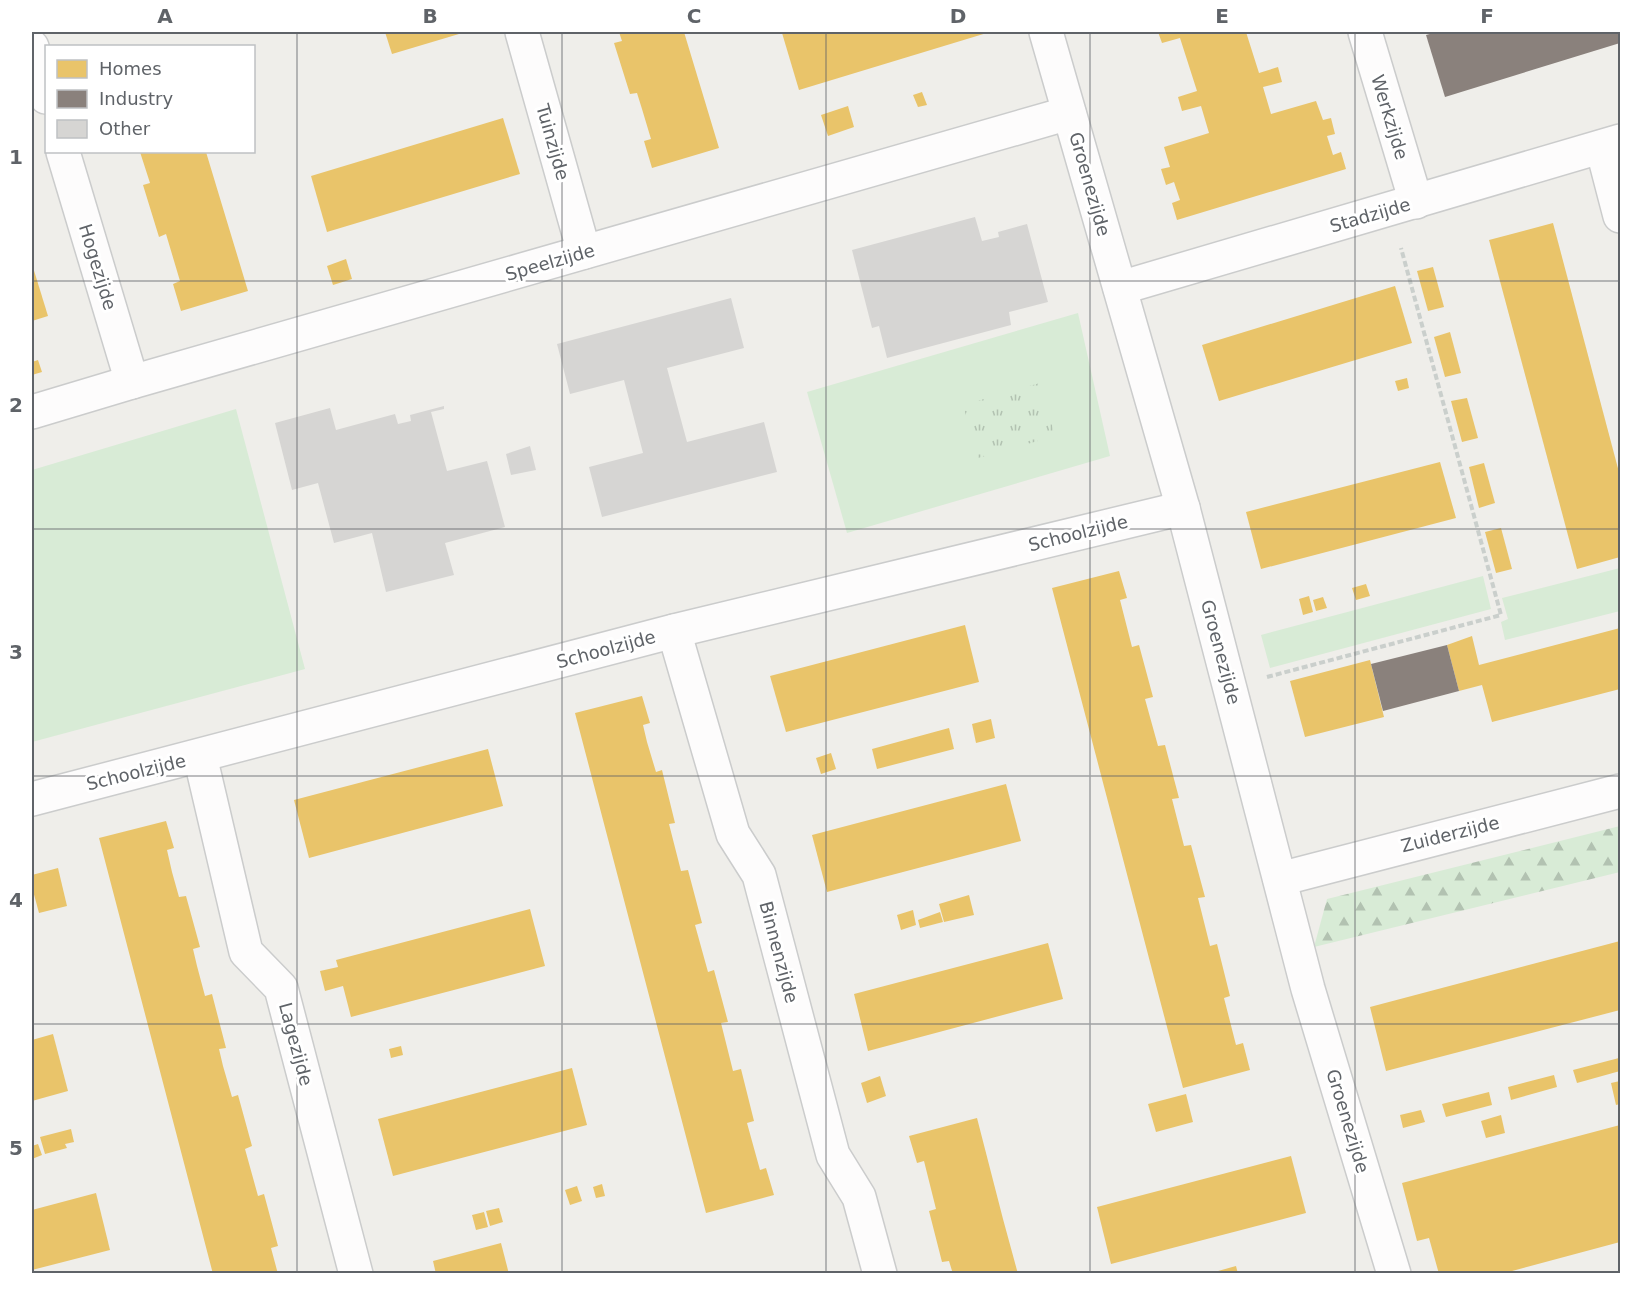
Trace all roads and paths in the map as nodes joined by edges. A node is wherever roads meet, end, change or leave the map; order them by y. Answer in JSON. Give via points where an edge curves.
{"nodes":[{"id":1,"x":522,"y":32,"type":"edge"},
{"id":2,"x":1046,"y":32,"type":"edge"},
{"id":3,"x":1365,"y":32,"type":"edge"},
{"id":4,"x":32,"y":47,"type":"edge"},
{"id":5,"x":45,"y":93,"type":"edge"},
{"id":6,"x":1069,"y":113,"type":"junction"},
{"id":7,"x":1611,"y":144,"type":"edge"},
{"id":8,"x":63,"y":153,"type":"edge"},
{"id":9,"x":1404,"y":206,"type":"junction"},
{"id":10,"x":1620,"y":216,"type":"edge"},
{"id":11,"x":584,"y":252,"type":"junction"},
{"id":12,"x":1120,"y":288,"type":"junction"},
{"id":13,"x":132,"y":382,"type":"junction"},
{"id":14,"x":32,"y":412,"type":"edge"},
{"id":15,"x":1183,"y":508,"type":"junction"},
{"id":16,"x":674,"y":631,"type":"junction"},
{"id":17,"x":1266,"y":677,"type":"dead end"},
{"id":18,"x":200,"y":756,"type":"junction"},
{"id":19,"x":1620,"y":790,"type":"edge"},
{"id":20,"x":32,"y":799,"type":"edge"},
{"id":21,"x":1280,"y":879,"type":"junction"},
{"id":22,"x":356,"y":1274,"type":"edge"},
{"id":23,"x":880,"y":1274,"type":"edge"},
{"id":24,"x":1394,"y":1274,"type":"edge"}],
"edges":[{"from":1,"to":11,"type":"street","name":"Tuinzijde"},
{"from":2,"to":6,"type":"street","name":"Groenezijde"},
{"from":3,"to":9,"type":"street","name":"Werkzijde"},
{"from":4,"to":5,"type":"street"},
{"from":6,"to":11,"type":"street","name":"Speelzijde"},
{"from":6,"to":12,"type":"street","name":"Groenezijde"},
{"from":7,"to":9,"type":"street","name":"Stadzijde"},
{"from":7,"to":10,"type":"street"},
{"from":8,"to":13,"type":"street","name":"Hogezijde"},
{"from":9,"to":12,"type":"street","name":"Stadzijde"},
{"from":9,"to":17,"type":"path","via":[[1501,615]]},
{"from":11,"to":13,"type":"street","name":"Speelzijde"},
{"from":12,"to":15,"type":"street","name":"Groenezijde"},
{"from":13,"to":14,"type":"street","name":"Speelzijde"},
{"from":15,"to":16,"type":"street","name":"Schoolzijde"},
{"from":15,"to":21,"type":"street","name":"Groenezijde"},
{"from":16,"to":18,"type":"street","name":"Schoolzijde"},
{"from":16,"to":23,"type":"street","name":"Binnenzijde","via":[[733,834],[759,875],[832,1155],[859,1197]]},
{"from":18,"to":20,"type":"street","name":"Schoolzijde"},
{"from":18,"to":22,"type":"street","name":"Lagezijde","via":[[246,952],[281,988]]},
{"from":19,"to":21,"type":"street","name":"Zuiderzijde"},
{"from":21,"to":24,"type":"street","name":"Groenezijde","via":[[1308,989]]}]}
